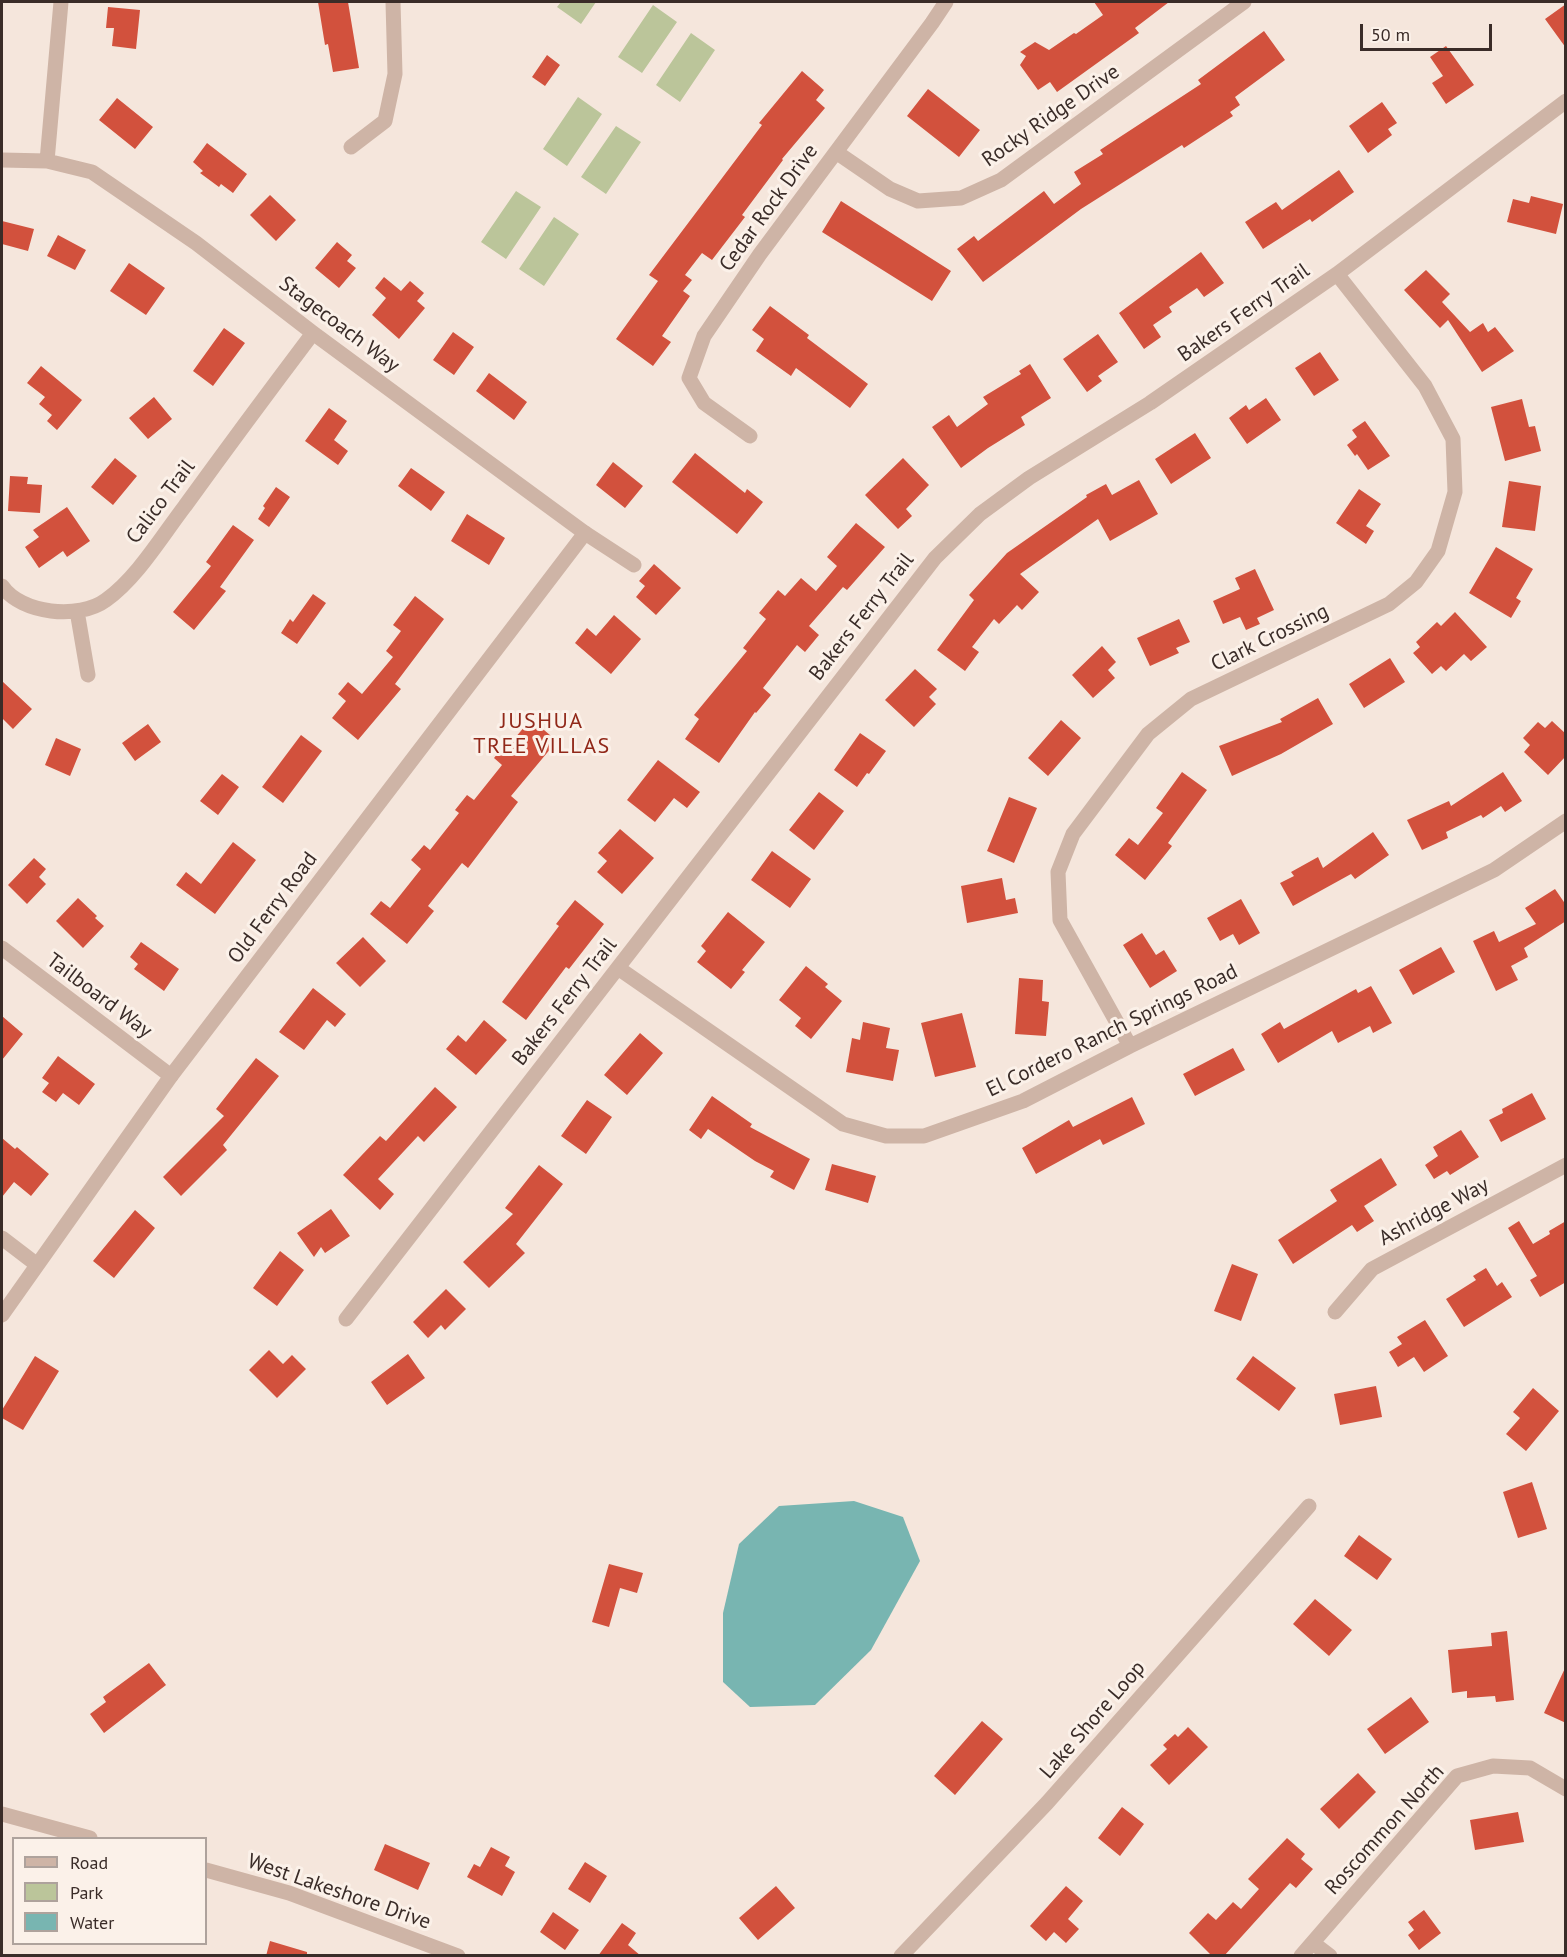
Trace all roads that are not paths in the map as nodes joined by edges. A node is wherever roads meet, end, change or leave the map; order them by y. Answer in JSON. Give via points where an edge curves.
{"nodes":[{"id":1,"x":61,"y":2,"type":"edge"},
{"id":2,"x":393,"y":2,"type":"edge"},
{"id":3,"x":946,"y":2,"type":"edge"},
{"id":4,"x":1244,"y":2,"type":"edge"},
{"id":5,"x":1564,"y":104,"type":"edge"},
{"id":6,"x":351,"y":147,"type":"dead end"},
{"id":7,"x":836,"y":152,"type":"junction"},
{"id":8,"x":2,"y":160,"type":"edge"},
{"id":9,"x":47,"y":161,"type":"junction"},
{"id":10,"x":1337,"y":274,"type":"junction"},
{"id":11,"x":313,"y":333,"type":"junction"},
{"id":12,"x":750,"y":436,"type":"dead end"},
{"id":13,"x":585,"y":533,"type":"junction"},
{"id":14,"x":634,"y":565,"type":"dead end"},
{"id":15,"x":2,"y":586,"type":"edge"},
{"id":16,"x":77,"y":611,"type":"junction"},
{"id":17,"x":88,"y":675,"type":"dead end"},
{"id":18,"x":1566,"y":821,"type":"edge"},
{"id":19,"x":2,"y":948,"type":"edge"},
{"id":20,"x":618,"y":968,"type":"junction"},
{"id":21,"x":1130,"y":1046,"type":"junction"},
{"id":22,"x":171,"y":1076,"type":"junction"},
{"id":23,"x":1566,"y":1165,"type":"edge"},
{"id":24,"x":2,"y":1238,"type":"edge"},
{"id":25,"x":36,"y":1264,"type":"junction"},
{"id":26,"x":1335,"y":1312,"type":"dead end"},
{"id":27,"x":2,"y":1315,"type":"edge"},
{"id":28,"x":346,"y":1320,"type":"dead end"},
{"id":29,"x":1309,"y":1506,"type":"dead end"},
{"id":30,"x":1566,"y":1789,"type":"edge"},
{"id":31,"x":2,"y":1815,"type":"edge"},
{"id":32,"x":83,"y":1837,"type":"edge"},
{"id":33,"x":207,"y":1870,"type":"edge"},
{"id":34,"x":1313,"y":1943,"type":"junction"},
{"id":35,"x":458,"y":1956,"type":"edge"},
{"id":36,"x":901,"y":1956,"type":"edge"},
{"id":37,"x":1301,"y":1956,"type":"edge"},
{"id":38,"x":1330,"y":1956,"type":"edge"}],
"edges":[{"from":1,"to":9,"type":"street"},
{"from":2,"to":6,"type":"street","via":[[395,74],[385,122]]},
{"from":3,"to":7,"type":"street","name":"Cedar Rock Drive"},
{"from":4,"to":7,"type":"street","name":"Rocky Ridge Drive","via":[[1001,180],[960,198],[918,201],[890,189]]},
{"from":5,"to":10,"type":"street","name":"Bakers Ferry Trail"},
{"from":7,"to":12,"type":"street","name":"Cedar Rock Drive","via":[[759,254],[704,336],[689,378],[704,403]]},
{"from":8,"to":9,"type":"street","name":"Stagecoach Way"},
{"from":9,"to":11,"type":"street","name":"Stagecoach Way","via":[[92,172],[196,243]]},
{"from":10,"to":20,"type":"street","name":"Bakers Ferry Trail","via":[[980,514],[935,558]]},
{"from":10,"to":21,"type":"street","name":"Clark Crossing","via":[[1425,386],[1453,439],[1455,492],[1438,551],[1416,582],[1389,604],[1191,699],[1148,734],[1073,834],[1058,872],[1060,920]]},
{"from":11,"to":13,"type":"street","name":"Stagecoach Way"},
{"from":11,"to":16,"type":"street","name":"Calico Trail","via":[[130,577],[105,601]]},
{"from":13,"to":14,"type":"street","name":"Stagecoach Way"},
{"from":13,"to":22,"type":"street","name":"Old Ferry Road"},
{"from":15,"to":16,"type":"street","name":"Calico Trail","via":[[22,603],[49,612]]},
{"from":16,"to":17,"type":"street"},
{"from":18,"to":21,"type":"street","name":"El Cordero Ranch Springs Road","via":[[1494,870]]},
{"from":19,"to":22,"type":"street","name":"Tailboard Way"},
{"from":20,"to":21,"type":"street","name":"El Cordero Ranch Springs Road","via":[[843,1124],[886,1136],[924,1136],[1023,1101]]},
{"from":20,"to":28,"type":"street","name":"Bakers Ferry Trail"},
{"from":22,"to":25,"type":"street","name":"Old Ferry Road"},
{"from":23,"to":26,"type":"street","name":"Ashridge Way","via":[[1372,1269]]},
{"from":24,"to":25,"type":"street"},
{"from":25,"to":27,"type":"street","name":"Old Ferry Road"},
{"from":29,"to":36,"type":"street","name":"Lake Shore Loop","via":[[1047,1803]]},
{"from":30,"to":34,"type":"street","name":"Roscommon North","via":[[1530,1768],[1493,1766],[1456,1776]]},
{"from":31,"to":32,"type":"street"},
{"from":33,"to":35,"type":"street","name":"West Lakeshore Drive","via":[[289,1893]]},
{"from":34,"to":37,"type":"street","name":"Roscommon North"},
{"from":34,"to":38,"type":"street"}]}
